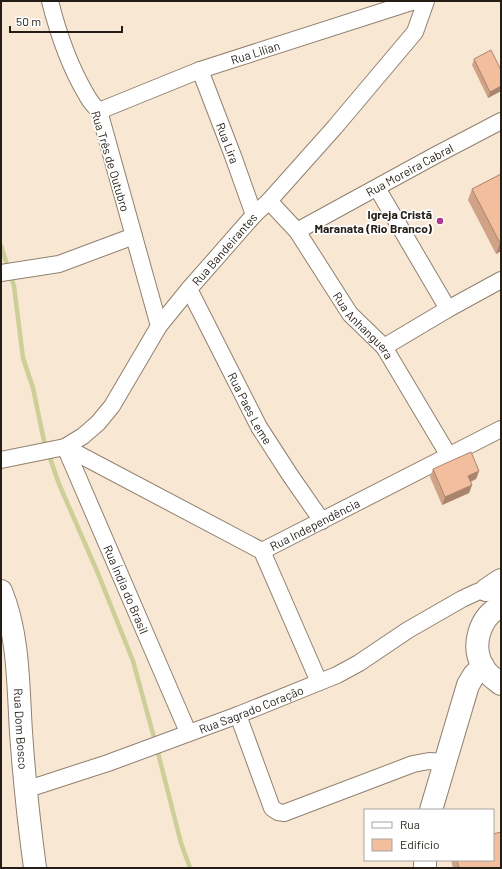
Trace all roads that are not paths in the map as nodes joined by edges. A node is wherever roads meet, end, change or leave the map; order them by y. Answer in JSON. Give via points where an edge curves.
{"nodes":[{"id":1,"x":50,"y":1,"type":"edge"},
{"id":2,"x":415,"y":1,"type":"edge"},
{"id":3,"x":426,"y":1,"type":"edge"},
{"id":4,"x":200,"y":70,"type":"junction"},
{"id":5,"x":99,"y":112,"type":"junction"},
{"id":6,"x":501,"y":122,"type":"edge"},
{"id":7,"x":377,"y":188,"type":"junction"},
{"id":8,"x":269,"y":202,"type":"junction"},
{"id":9,"x":254,"y":215,"type":"junction"},
{"id":10,"x":297,"y":231,"type":"junction"},
{"id":11,"x":134,"y":236,"type":"junction"},
{"id":12,"x":1,"y":273,"type":"edge"},
{"id":13,"x":501,"y":280,"type":"edge"},
{"id":14,"x":189,"y":289,"type":"junction"},
{"id":15,"x":448,"y":309,"type":"junction"},
{"id":16,"x":159,"y":326,"type":"junction"},
{"id":17,"x":384,"y":348,"type":"junction"},
{"id":18,"x":501,"y":429,"type":"edge"},
{"id":19,"x":65,"y":447,"type":"junction"},
{"id":20,"x":450,"y":456,"type":"junction"},
{"id":21,"x":1,"y":460,"type":"edge"},
{"id":22,"x":322,"y":521,"type":"junction"},
{"id":23,"x":262,"y":551,"type":"junction"},
{"id":24,"x":1,"y":591,"type":"edge"},
{"id":25,"x":497,"y":596,"type":"edge"},
{"id":26,"x":483,"y":666,"type":"junction"},
{"id":27,"x":319,"y":682,"type":"junction"},
{"id":28,"x":501,"y":684,"type":"edge"},
{"id":29,"x":238,"y":715,"type":"junction"},
{"id":30,"x":188,"y":732,"type":"junction"},
{"id":31,"x":445,"y":762,"type":"junction"},
{"id":32,"x":25,"y":790,"type":"junction"},
{"id":33,"x":431,"y":809,"type":"edge"},
{"id":34,"x":35,"y":868,"type":"edge"}],
"edges":[{"from":1,"to":5,"type":"street","name":"Rua Três de Outubro","via":[[58,32],[70,60],[86,94]]},
{"from":2,"to":4,"type":"street","name":"Rua Lilian"},
{"from":3,"to":8,"type":"street","name":"Rua Bandeirantes","via":[[415,32]]},
{"from":4,"to":5,"type":"street","name":"Rua Lilian"},
{"from":4,"to":9,"type":"street","name":"Rua Lira"},
{"from":5,"to":11,"type":"street","name":"Rua Três de Outubro"},
{"from":6,"to":7,"type":"street","name":"Rua Moreira Cabral"},
{"from":7,"to":10,"type":"street","name":"Rua Moreira Cabral"},
{"from":7,"to":15,"type":"street"},
{"from":8,"to":9,"type":"street","name":"Rua Bandeirantes"},
{"from":8,"to":10,"type":"street","name":"Rua Anhanguera"},
{"from":9,"to":14,"type":"street","name":"Rua Bandeirantes"},
{"from":10,"to":17,"type":"street","name":"Rua Anhanguera","via":[[350,314]]},
{"from":11,"to":12,"type":"street","via":[[59,264]]},
{"from":11,"to":16,"type":"street","name":"Rua Três de Outubro"},
{"from":13,"to":15,"type":"street"},
{"from":14,"to":16,"type":"street","name":"Rua Bandeirantes"},
{"from":14,"to":22,"type":"street","name":"Rua Paes Leme","via":[[259,427]]},
{"from":15,"to":17,"type":"street"},
{"from":16,"to":19,"type":"street","name":"Rua Bandeirantes","via":[[112,406],[83,436]]},
{"from":17,"to":20,"type":"street","name":"Rua Anhanguera"},
{"from":18,"to":20,"type":"street","name":"Rua Independência"},
{"from":19,"to":21,"type":"street","name":"Rua Bandeirantes"},
{"from":19,"to":23,"type":"street","name":"Rua Independência"},
{"from":19,"to":30,"type":"street","name":"Rua Índia do Brasil"},
{"from":20,"to":22,"type":"street","name":"Rua Independência"},
{"from":22,"to":23,"type":"street","name":"Rua Independência"},
{"from":23,"to":27,"type":"street"},
{"from":24,"to":32,"type":"street","name":"Rua Dom Bosco","via":[[8,607],[16,654]]},
{"from":25,"to":26,"type":"street","via":[[480,629],[477,641],[478,654]]},
{"from":25,"to":27,"type":"street","name":"Rua Sagrado Coração","via":[[477,592],[462,599],[408,630],[360,663]]},
{"from":26,"to":28,"type":"street","via":[[491,677]]},
{"from":26,"to":31,"type":"street","via":[[468,684]]},
{"from":27,"to":29,"type":"street","name":"Rua Sagrado Coração"},
{"from":29,"to":30,"type":"street","name":"Rua Sagrado Coração"},
{"from":29,"to":31,"type":"street","via":[[272,808],[278,812],[284,813],[413,764],[429,760]]},
{"from":30,"to":32,"type":"street","name":"Rua Sagrado Coração","via":[[108,763]]},
{"from":31,"to":33,"type":"street"},
{"from":32,"to":34,"type":"street","name":"Rua Dom Bosco"}]}
